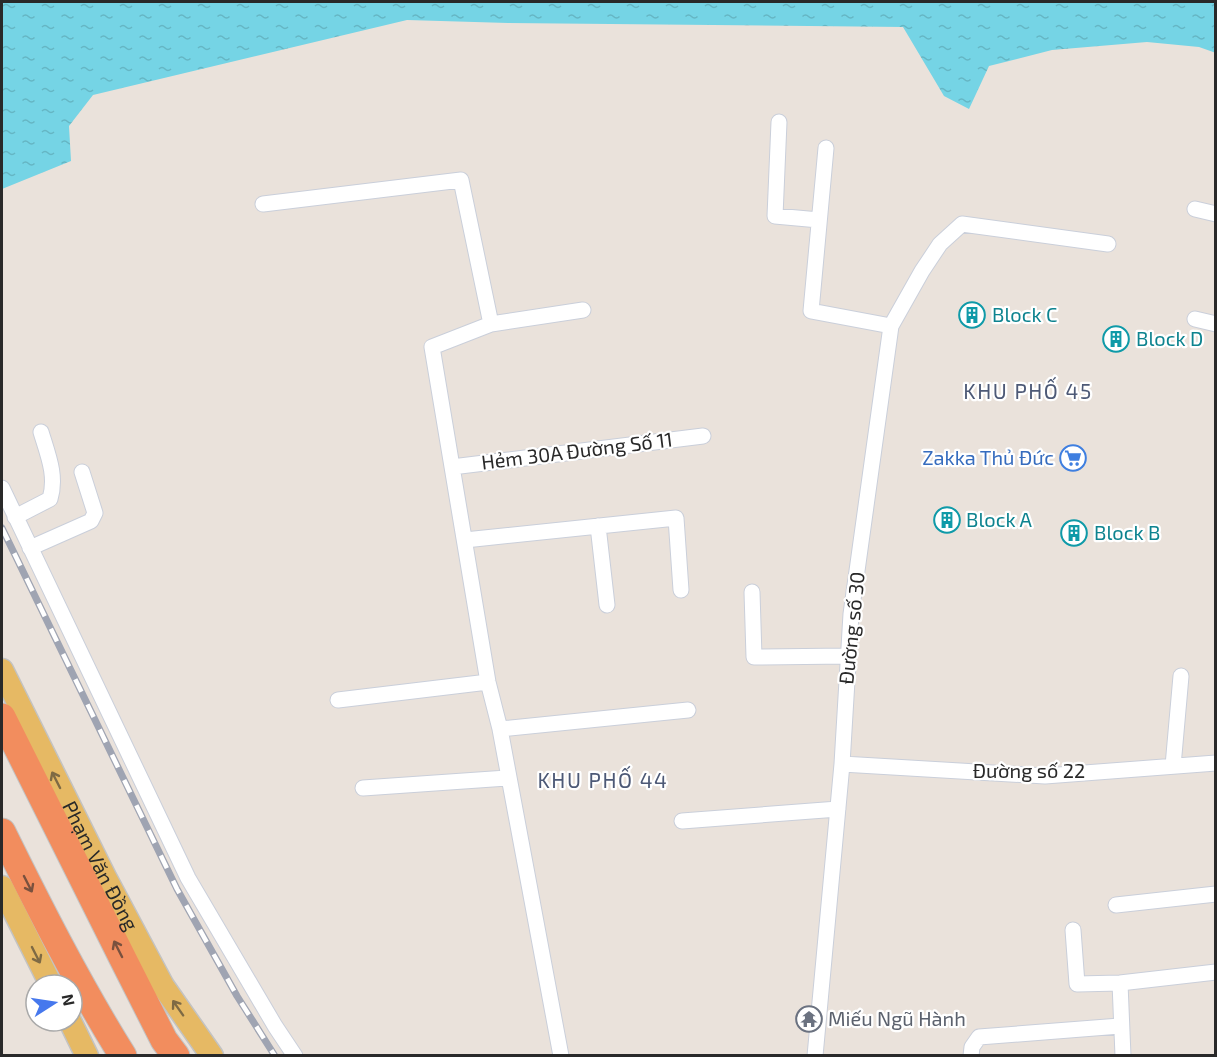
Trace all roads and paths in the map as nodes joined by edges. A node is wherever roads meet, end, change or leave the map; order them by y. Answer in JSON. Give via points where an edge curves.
{"nodes":[{"id":1,"x":779,"y":122,"type":"dead end"},
{"id":2,"x":826,"y":148,"type":"dead end"},
{"id":3,"x":263,"y":204,"type":"dead end"},
{"id":4,"x":1195,"y":209,"type":"dead end"},
{"id":5,"x":1215,"y":214,"type":"edge"},
{"id":6,"x":819,"y":220,"type":"junction"},
{"id":7,"x":1108,"y":244,"type":"dead end"},
{"id":8,"x":583,"y":310,"type":"dead end"},
{"id":9,"x":1195,"y":319,"type":"dead end"},
{"id":10,"x":491,"y":324,"type":"junction"},
{"id":11,"x":1215,"y":324,"type":"edge"},
{"id":12,"x":891,"y":326,"type":"junction"},
{"id":13,"x":41,"y":432,"type":"dead end"},
{"id":14,"x":703,"y":436,"type":"dead end"},
{"id":15,"x":452,"y":467,"type":"junction"},
{"id":16,"x":82,"y":472,"type":"dead end"},
{"id":17,"x":2,"y":488,"type":"edge"},
{"id":18,"x":15,"y":518,"type":"junction"},
{"id":19,"x":598,"y":526,"type":"junction"},
{"id":20,"x":465,"y":540,"type":"junction"},
{"id":21,"x":30,"y":548,"type":"junction"},
{"id":22,"x":681,"y":590,"type":"dead end"},
{"id":23,"x":753,"y":592,"type":"dead end"},
{"id":24,"x":607,"y":605,"type":"dead end"},
{"id":25,"x":847,"y":656,"type":"junction"},
{"id":26,"x":2,"y":670,"type":"edge"},
{"id":27,"x":1182,"y":676,"type":"dead end"},
{"id":28,"x":488,"y":682,"type":"junction"},
{"id":29,"x":338,"y":700,"type":"dead end"},
{"id":30,"x":688,"y":710,"type":"dead end"},
{"id":31,"x":2,"y":717,"type":"edge"},
{"id":32,"x":500,"y":729,"type":"junction"},
{"id":33,"x":1215,"y":763,"type":"edge"},
{"id":34,"x":842,"y":764,"type":"junction"},
{"id":35,"x":1173,"y":766,"type":"junction"},
{"id":36,"x":507,"y":778,"type":"junction"},
{"id":37,"x":363,"y":789,"type":"dead end"},
{"id":38,"x":838,"y":809,"type":"junction"},
{"id":39,"x":682,"y":821,"type":"dead end"},
{"id":40,"x":2,"y":832,"type":"edge"},
{"id":41,"x":1215,"y":894,"type":"edge"},
{"id":42,"x":4,"y":898,"type":"edge"},
{"id":43,"x":1116,"y":905,"type":"dead end"},
{"id":44,"x":1073,"y":930,"type":"dead end"},
{"id":45,"x":1215,"y":972,"type":"edge"},
{"id":46,"x":45,"y":973,"type":"edge"},
{"id":47,"x":1120,"y":983,"type":"junction"},
{"id":48,"x":1120,"y":1026,"type":"junction"},
{"id":49,"x":76,"y":1033,"type":"edge"},
{"id":50,"x":115,"y":1052,"type":"edge"},
{"id":51,"x":87,"y":1056,"type":"edge"},
{"id":52,"x":176,"y":1056,"type":"edge"},
{"id":53,"x":212,"y":1056,"type":"edge"},
{"id":54,"x":295,"y":1056,"type":"edge"},
{"id":55,"x":561,"y":1056,"type":"edge"},
{"id":56,"x":815,"y":1056,"type":"edge"},
{"id":57,"x":971,"y":1056,"type":"edge"},
{"id":58,"x":1123,"y":1056,"type":"edge"}],
"edges":[{"from":1,"to":6,"type":"street","via":[[775,216]]},
{"from":2,"to":6,"type":"street"},
{"from":3,"to":10,"type":"street","via":[[461,180]]},
{"from":4,"to":5,"type":"street"},
{"from":6,"to":12,"type":"street","via":[[810,311]]},
{"from":7,"to":12,"type":"street","name":"Đường số 30","via":[[962,224],[940,244]]},
{"from":8,"to":10,"type":"street"},
{"from":9,"to":11,"type":"street"},
{"from":10,"to":15,"type":"street","via":[[432,347]]},
{"from":12,"to":25,"type":"street","name":"Đường số 30"},
{"from":13,"to":18,"type":"street","via":[[54,475],[50,500]]},
{"from":14,"to":15,"type":"street","name":"Hẻm 30A Đường Số 11"},
{"from":15,"to":20,"type":"street"},
{"from":16,"to":21,"type":"street","via":[[95,513],[91,521]]},
{"from":17,"to":18,"type":"street"},
{"from":18,"to":21,"type":"street"},
{"from":19,"to":20,"type":"street"},
{"from":19,"to":22,"type":"street","via":[[676,518]]},
{"from":19,"to":24,"type":"street"},
{"from":20,"to":28,"type":"street"},
{"from":21,"to":54,"type":"street","via":[[188,879]]},
{"from":23,"to":25,"type":"street","via":[[754,657]]},
{"from":25,"to":34,"type":"street","name":"Đường số 30"},
{"from":53,"to":26,"type":"main road","name":"Phạm Văn Đồng","one_way":true,"via":[[163,986]]},
{"from":27,"to":35,"type":"street"},
{"from":28,"to":29,"type":"street"},
{"from":28,"to":32,"type":"street"},
{"from":30,"to":32,"type":"street"},
{"from":52,"to":31,"type":"highway","name":"Phạm Văn Đồng","one_way":true,"via":[[148,1010]]},
{"from":32,"to":36,"type":"street"},
{"from":33,"to":35,"type":"street","name":"Đường số 22"},
{"from":34,"to":35,"type":"street","name":"Đường số 22","via":[[1046,776]]},
{"from":34,"to":38,"type":"street","name":"Đường số 30"},
{"from":36,"to":37,"type":"street"},
{"from":36,"to":55,"type":"street"},
{"from":38,"to":39,"type":"street"},
{"from":38,"to":56,"type":"street","name":"Đường số 30"},
{"from":40,"to":50,"type":"highway","one_way":true},
{"from":41,"to":43,"type":"street"},
{"from":42,"to":46,"type":"main road","one_way":true},
{"from":44,"to":47,"type":"street","via":[[1077,984]]},
{"from":45,"to":47,"type":"street"},
{"from":47,"to":48,"type":"street"},
{"from":48,"to":57,"type":"street","via":[[978,1037]]},
{"from":48,"to":58,"type":"street"},
{"from":49,"to":51,"type":"main road"}]}
